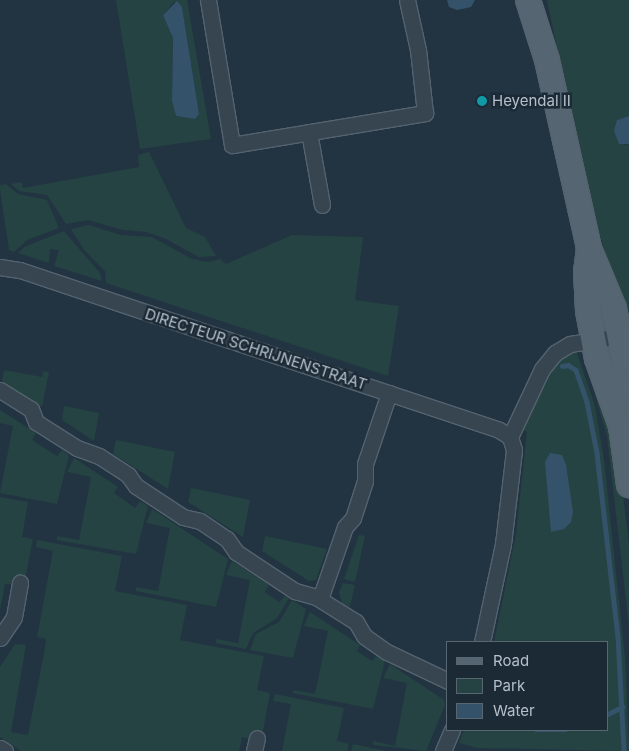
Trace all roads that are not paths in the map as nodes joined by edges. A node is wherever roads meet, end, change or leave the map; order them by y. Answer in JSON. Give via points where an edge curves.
{"nodes":[{"id":1,"x":208,"y":0,"type":"edge"},
{"id":2,"x":407,"y":0,"type":"edge"},
{"id":3,"x":528,"y":0,"type":"edge"},
{"id":4,"x":309,"y":132,"type":"junction"},
{"id":5,"x":322,"y":205,"type":"dead end"},
{"id":6,"x":590,"y":248,"type":"junction"},
{"id":7,"x":0,"y":267,"type":"edge"},
{"id":8,"x":625,"y":336,"type":"edge"},
{"id":9,"x":593,"y":339,"type":"junction"},
{"id":10,"x":0,"y":390,"type":"edge"},
{"id":11,"x":389,"y":393,"type":"junction"},
{"id":12,"x":621,"y":426,"type":"junction"},
{"id":13,"x":510,"y":437,"type":"junction"},
{"id":14,"x":629,"y":485,"type":"edge"},
{"id":15,"x":20,"y":583,"type":"dead end"},
{"id":16,"x":320,"y":599,"type":"junction"},
{"id":17,"x":0,"y":638,"type":"edge"},
{"id":18,"x":482,"y":641,"type":"edge"},
{"id":19,"x":446,"y":680,"type":"edge"},
{"id":20,"x":452,"y":731,"type":"edge"},
{"id":21,"x":0,"y":748,"type":"edge"},
{"id":22,"x":5,"y":751,"type":"edge"},
{"id":23,"x":443,"y":751,"type":"edge"}],
"edges":[{"from":1,"to":4,"type":"street","via":[[232,145]]},
{"from":2,"to":4,"type":"street","via":[[418,50],[425,113]]},
{"from":3,"to":6,"type":"main road","via":[[547,60]]},
{"from":4,"to":5,"type":"street"},
{"from":6,"to":8,"type":"main road"},
{"from":6,"to":9,"type":"main road","via":[[586,289]]},
{"from":7,"to":11,"type":"street","name":"DIRECTEUR SCHRIJNENSTRAAT","via":[[20,270]]},
{"from":8,"to":9,"type":"street"},
{"from":8,"to":12,"type":"main road","via":[[629,387]]},
{"from":9,"to":12,"type":"main road"},
{"from":9,"to":13,"type":"street","via":[[570,344],[549,359]]},
{"from":10,"to":16,"type":"street","via":[[31,409],[36,422],[76,448],[106,460],[128,475],[136,486],[183,517],[200,521],[227,539],[236,552],[295,591]]},
{"from":11,"to":13,"type":"street","name":"DIRECTEUR SCHRIJNENSTRAAT"},
{"from":11,"to":16,"type":"street","via":[[365,464],[365,481],[353,518],[345,527]]},
{"from":12,"to":14,"type":"main road"},
{"from":13,"to":18,"type":"street","via":[[514,450],[503,544]]},
{"from":15,"to":17,"type":"street","via":[[14,617]]},
{"from":16,"to":19,"type":"street","via":[[356,622],[364,636],[388,652]]},
{"from":20,"to":23,"type":"street"},
{"from":21,"to":22,"type":"street"}]}
